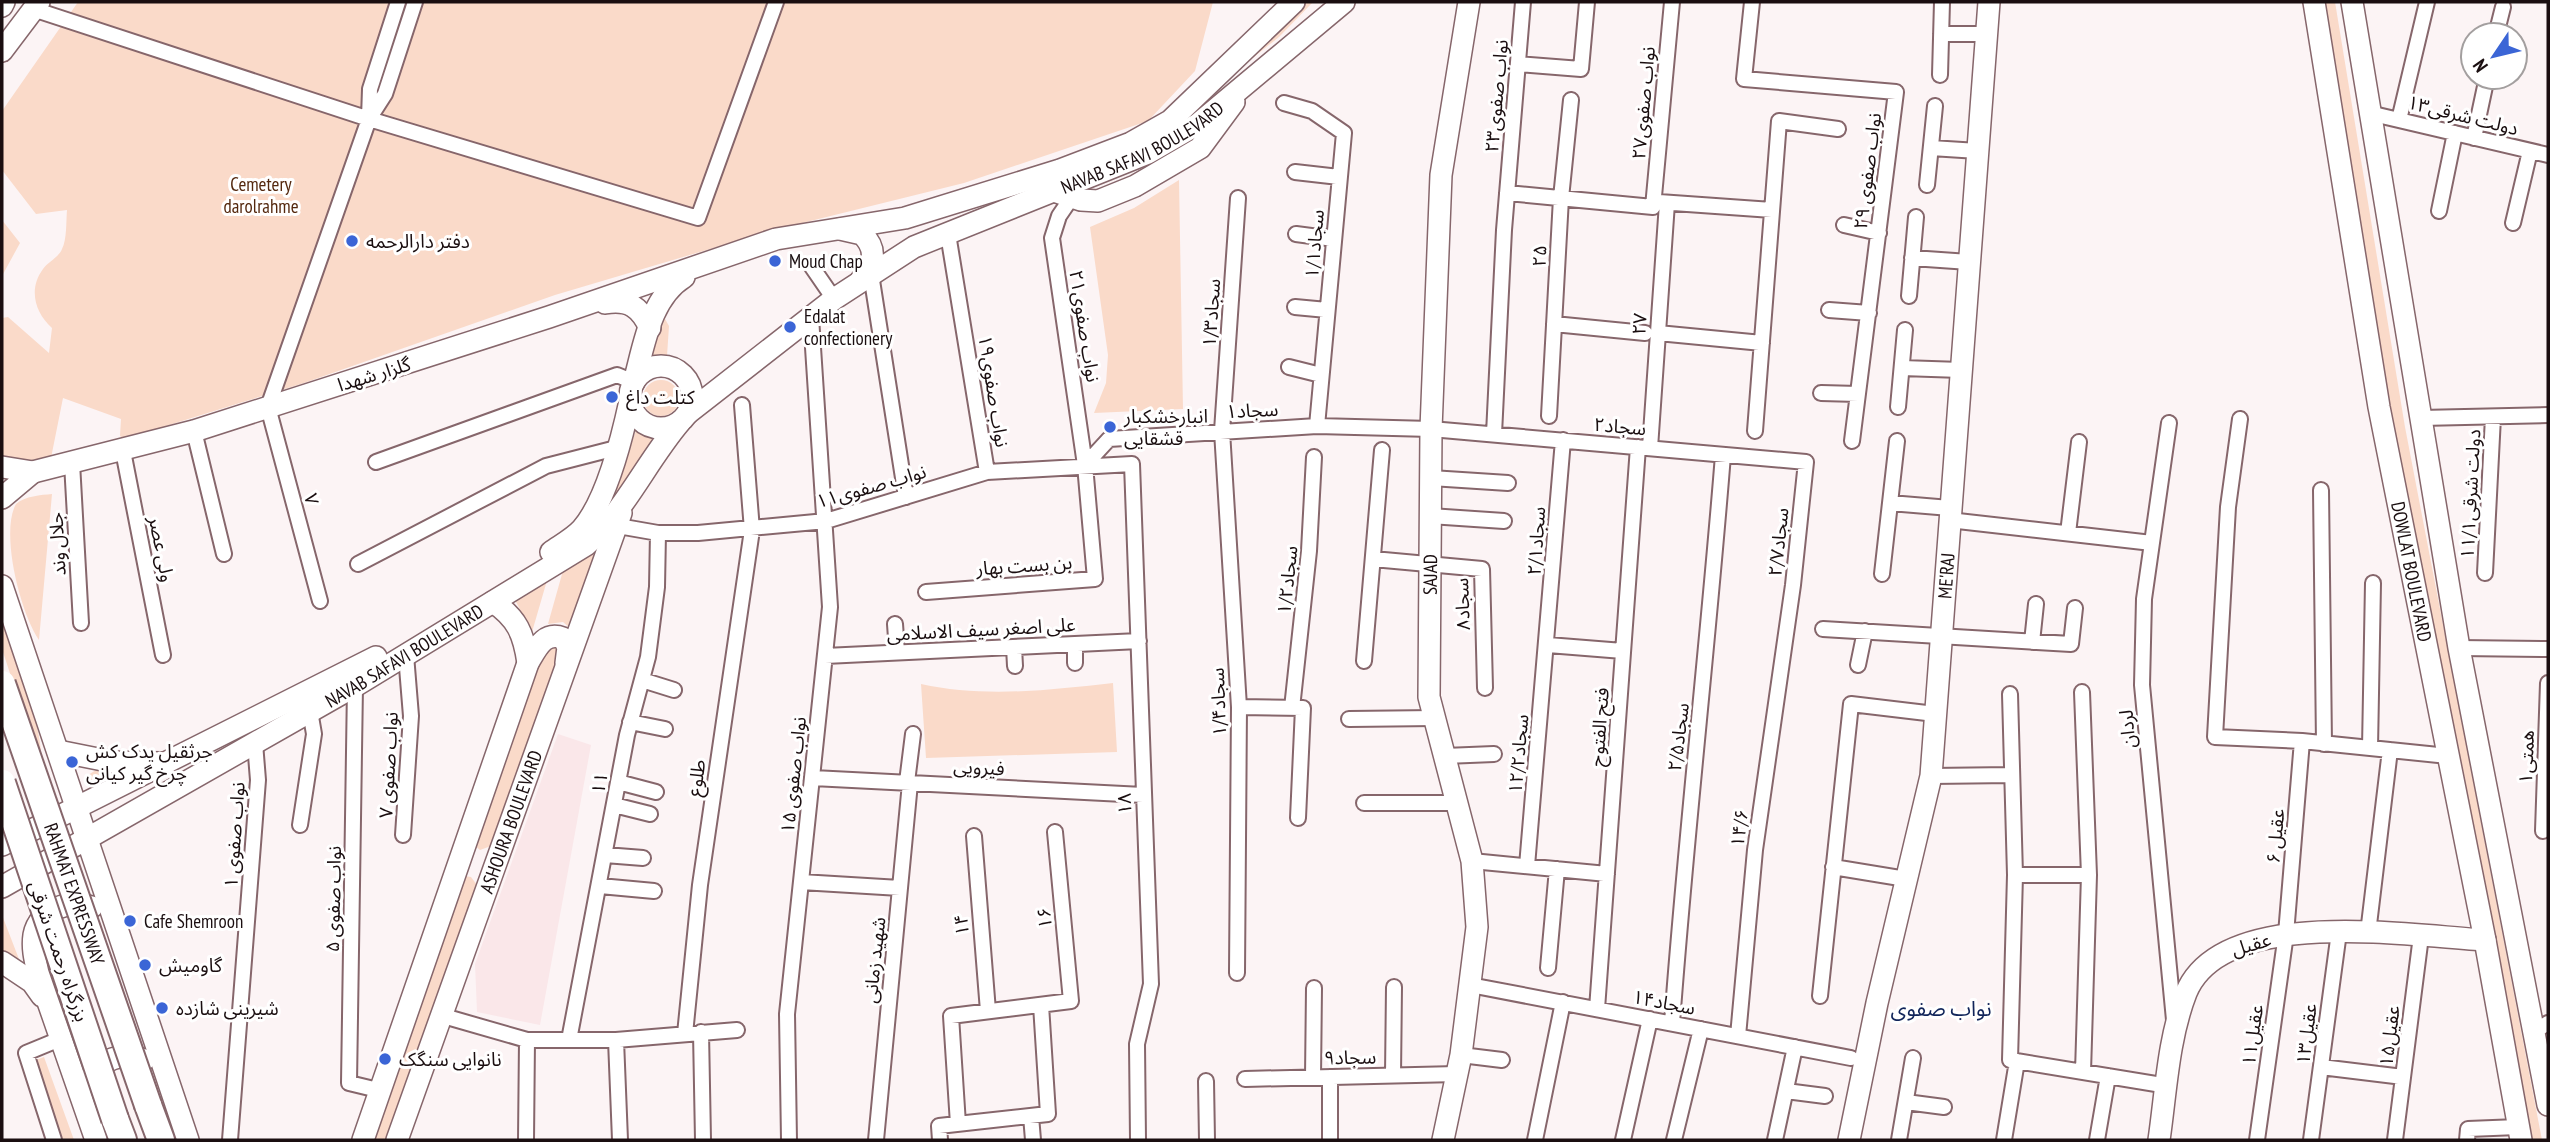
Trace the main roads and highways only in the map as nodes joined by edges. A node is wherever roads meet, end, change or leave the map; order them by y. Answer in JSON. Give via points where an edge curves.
{"nodes":[{"id":1,"x":1294,"y":2,"type":"edge"},
{"id":2,"x":1343,"y":2,"type":"edge"},
{"id":3,"x":1469,"y":2,"type":"edge"},
{"id":4,"x":1989,"y":2,"type":"edge"},
{"id":5,"x":2314,"y":2,"type":"edge"},
{"id":6,"x":2352,"y":2,"type":"edge"},
{"id":7,"x":31,"y":4,"type":"edge"},
{"id":8,"x":2,"y":27,"type":"edge"},
{"id":9,"x":2,"y":51,"type":"edge"},
{"id":10,"x":905,"y":218,"type":"junction"},
{"id":11,"x":805,"y":232,"type":"junction"},
{"id":12,"x":914,"y":247,"type":"junction"},
{"id":13,"x":709,"y":261,"type":"junction"},
{"id":14,"x":865,"y":278,"type":"junction"},
{"id":15,"x":549,"y":317,"type":"junction"},
{"id":16,"x":650,"y":328,"type":"junction"},
{"id":17,"x":632,"y":391,"type":"junction"},
{"id":18,"x":684,"y":418,"type":"junction"},
{"id":19,"x":2,"y":467,"type":"edge"},
{"id":20,"x":33,"y":471,"type":"junction"},
{"id":21,"x":2,"y":498,"type":"edge"},
{"id":22,"x":620,"y":515,"type":"junction"},
{"id":23,"x":2,"y":586,"type":"edge"},
{"id":24,"x":493,"y":602,"type":"junction"},
{"id":25,"x":528,"y":663,"type":"junction"},
{"id":26,"x":565,"y":672,"type":"junction"},
{"id":27,"x":2,"y":684,"type":"edge"},
{"id":28,"x":296,"y":712,"type":"junction"},
{"id":29,"x":58,"y":751,"type":"junction"},
{"id":30,"x":166,"y":763,"type":"junction"},
{"id":31,"x":2,"y":782,"type":"edge"},
{"id":32,"x":2,"y":803,"type":"edge"},
{"id":33,"x":76,"y":807,"type":"junction"},
{"id":34,"x":86,"y":840,"type":"junction"},
{"id":35,"x":2,"y":845,"type":"edge"},
{"id":36,"x":457,"y":860,"type":"junction"},
{"id":37,"x":491,"y":872,"type":"junction"},
{"id":38,"x":2,"y":887,"type":"edge"},
{"id":39,"x":120,"y":940,"type":"junction"},
{"id":40,"x":2485,"y":940,"type":"junction"},
{"id":41,"x":2,"y":962,"type":"edge"},
{"id":42,"x":48,"y":1004,"type":"junction"},
{"id":43,"x":2542,"y":1027,"type":"edge"},
{"id":44,"x":169,"y":1086,"type":"junction"},
{"id":45,"x":2548,"y":1105,"type":"edge"},
{"id":46,"x":88,"y":1116,"type":"junction"},
{"id":47,"x":119,"y":1130,"type":"edge"},
{"id":48,"x":2520,"y":1134,"type":"edge"},
{"id":49,"x":96,"y":1140,"type":"edge"},
{"id":50,"x":161,"y":1140,"type":"edge"},
{"id":51,"x":188,"y":1140,"type":"edge"},
{"id":52,"x":363,"y":1140,"type":"edge"},
{"id":53,"x":397,"y":1140,"type":"edge"},
{"id":54,"x":1443,"y":1140,"type":"edge"},
{"id":55,"x":1849,"y":1140,"type":"edge"},
{"id":56,"x":2158,"y":1140,"type":"edge"}],
"edges":[{"from":1,"to":10,"type":"main road","name":"NAVAB SAFAVI BOULEVARD","via":[[1154,132],[1060,170]]},
{"from":2,"to":12,"type":"main road","name":"NAVAB SAFAVI BOULEVARD","via":[[1173,140],[1063,194]]},
{"from":3,"to":54,"type":"main road","name":"SAJAD","via":[[1441,175],[1431,429],[1429,697],[1472,861],[1477,927],[1459,1064]]},
{"from":4,"to":55,"type":"main road","name":"ME'RAJ","via":[[1931,776]]},
{"from":5,"to":40,"type":"main road","name":"DOWLAT BOULEVARD","via":[[2379,407]]},
{"from":6,"to":43,"type":"main road","name":"DOWLAT BOULEVARD","via":[[2459,648]]},
{"from":7,"to":8,"type":"main road"},
{"from":7,"to":9,"type":"main road"},
{"from":10,"to":11,"type":"main road","name":"NAVAB SAFAVI BOULEVARD"},
{"from":10,"to":12,"type":"main road","via":[[896,227],[896,237],[902,245]]},
{"from":11,"to":13,"type":"main road"},
{"from":11,"to":14,"type":"main road","via":[[849,229],[862,234],[871,246],[873,260]]},
{"from":12,"to":14,"type":"main road","name":"NAVAB SAFAVI BOULEVARD"},
{"from":13,"to":15,"type":"main road","name":"گلزار شهدا"},
{"from":13,"to":16,"type":"main road","via":[[663,295]]},
{"from":14,"to":18,"type":"main road","name":"NAVAB SAFAVI BOULEVARD"},
{"from":15,"to":16,"type":"main road","via":[[621,300],[639,309]]},
{"from":15,"to":20,"type":"main road","name":"گلزار شهدا","via":[[194,431]]},
{"from":16,"to":17,"type":"main road"},
{"from":17,"to":18,"type":"main road","via":[[637,418],[653,428],[663,429]]},
{"from":17,"to":18,"type":"main road","via":[[640,374],[658,366],[677,370],[690,385],[691,404]]},
{"from":17,"to":28,"type":"main road","via":[[620,447],[581,529],[357,668]]},
{"from":18,"to":22,"type":"main road","name":"NAVAB SAFAVI BOULEVARD","via":[[664,441]]},
{"from":19,"to":20,"type":"main road","name":"گلزار شهدا"},
{"from":20,"to":21,"type":"main road","name":"گلزار شهدا"},
{"from":22,"to":24,"type":"main road","name":"NAVAB SAFAVI BOULEVARD","via":[[586,545]]},
{"from":22,"to":26,"type":"main road","name":"ASHOURA BOULEVARD"},
{"from":23,"to":29,"type":"main road"},
{"from":24,"to":25,"type":"main road","via":[[511,614],[524,635]]},
{"from":24,"to":28,"type":"main road","name":"NAVAB SAFAVI BOULEVARD","via":[[355,686]]},
{"from":25,"to":26,"type":"main road","via":[[543,639],[558,636],[568,647]]},
{"from":25,"to":36,"type":"main road","name":"ASHOURA BOULEVARD"},
{"from":26,"to":37,"type":"main road","name":"ASHOURA BOULEVARD"},
{"from":27,"to":50,"type":"highway","name":"RAHMAT EXPRESSWAY","bridge":true},
{"from":28,"to":30,"type":"main road"},
{"from":28,"to":34,"type":"main road","name":"NAVAB SAFAVI BOULEVARD","via":[[255,743]]},
{"from":29,"to":30,"type":"main road","via":[[113,762]]},
{"from":29,"to":32,"type":"main road","via":[[52,782],[20,802]]},
{"from":29,"to":33,"type":"main road"},
{"from":30,"to":33,"type":"main road"},
{"from":31,"to":47,"type":"highway","name":"بزرگراه رحمت شرقی","bridge":true},
{"from":33,"to":34,"type":"main road"},
{"from":33,"to":35,"type":"main road"},
{"from":34,"to":38,"type":"main road","name":"NAVAB SAFAVI BOULEVARD"},
{"from":34,"to":39,"type":"main road"},
{"from":36,"to":37,"type":"main road"},
{"from":36,"to":52,"type":"main road","name":"ASHOURA BOULEVARD"},
{"from":37,"to":53,"type":"main road","name":"ASHOURA BOULEVARD"},
{"from":39,"to":42,"type":"main road","via":[[102,914],[89,906],[65,905],[44,917],[33,945]]},
{"from":39,"to":44,"type":"main road"},
{"from":40,"to":48,"type":"main road","name":"DOWLAT BOULEVARD"},
{"from":40,"to":56,"type":"main road","name":"عقیل","via":[[2339,932],[2286,934],[2247,942],[2211,959],[2187,991],[2175,1031]]},
{"from":41,"to":42,"type":"main road","via":[[32,982]]},
{"from":42,"to":46,"type":"main road"},
{"from":43,"to":45,"type":"main road","name":"DOWLAT BOULEVARD"},
{"from":44,"to":46,"type":"main road","via":[[143,1059],[129,1055],[111,1059],[91,1080]]},
{"from":44,"to":51,"type":"main road"},
{"from":46,"to":49,"type":"main road"}]}
